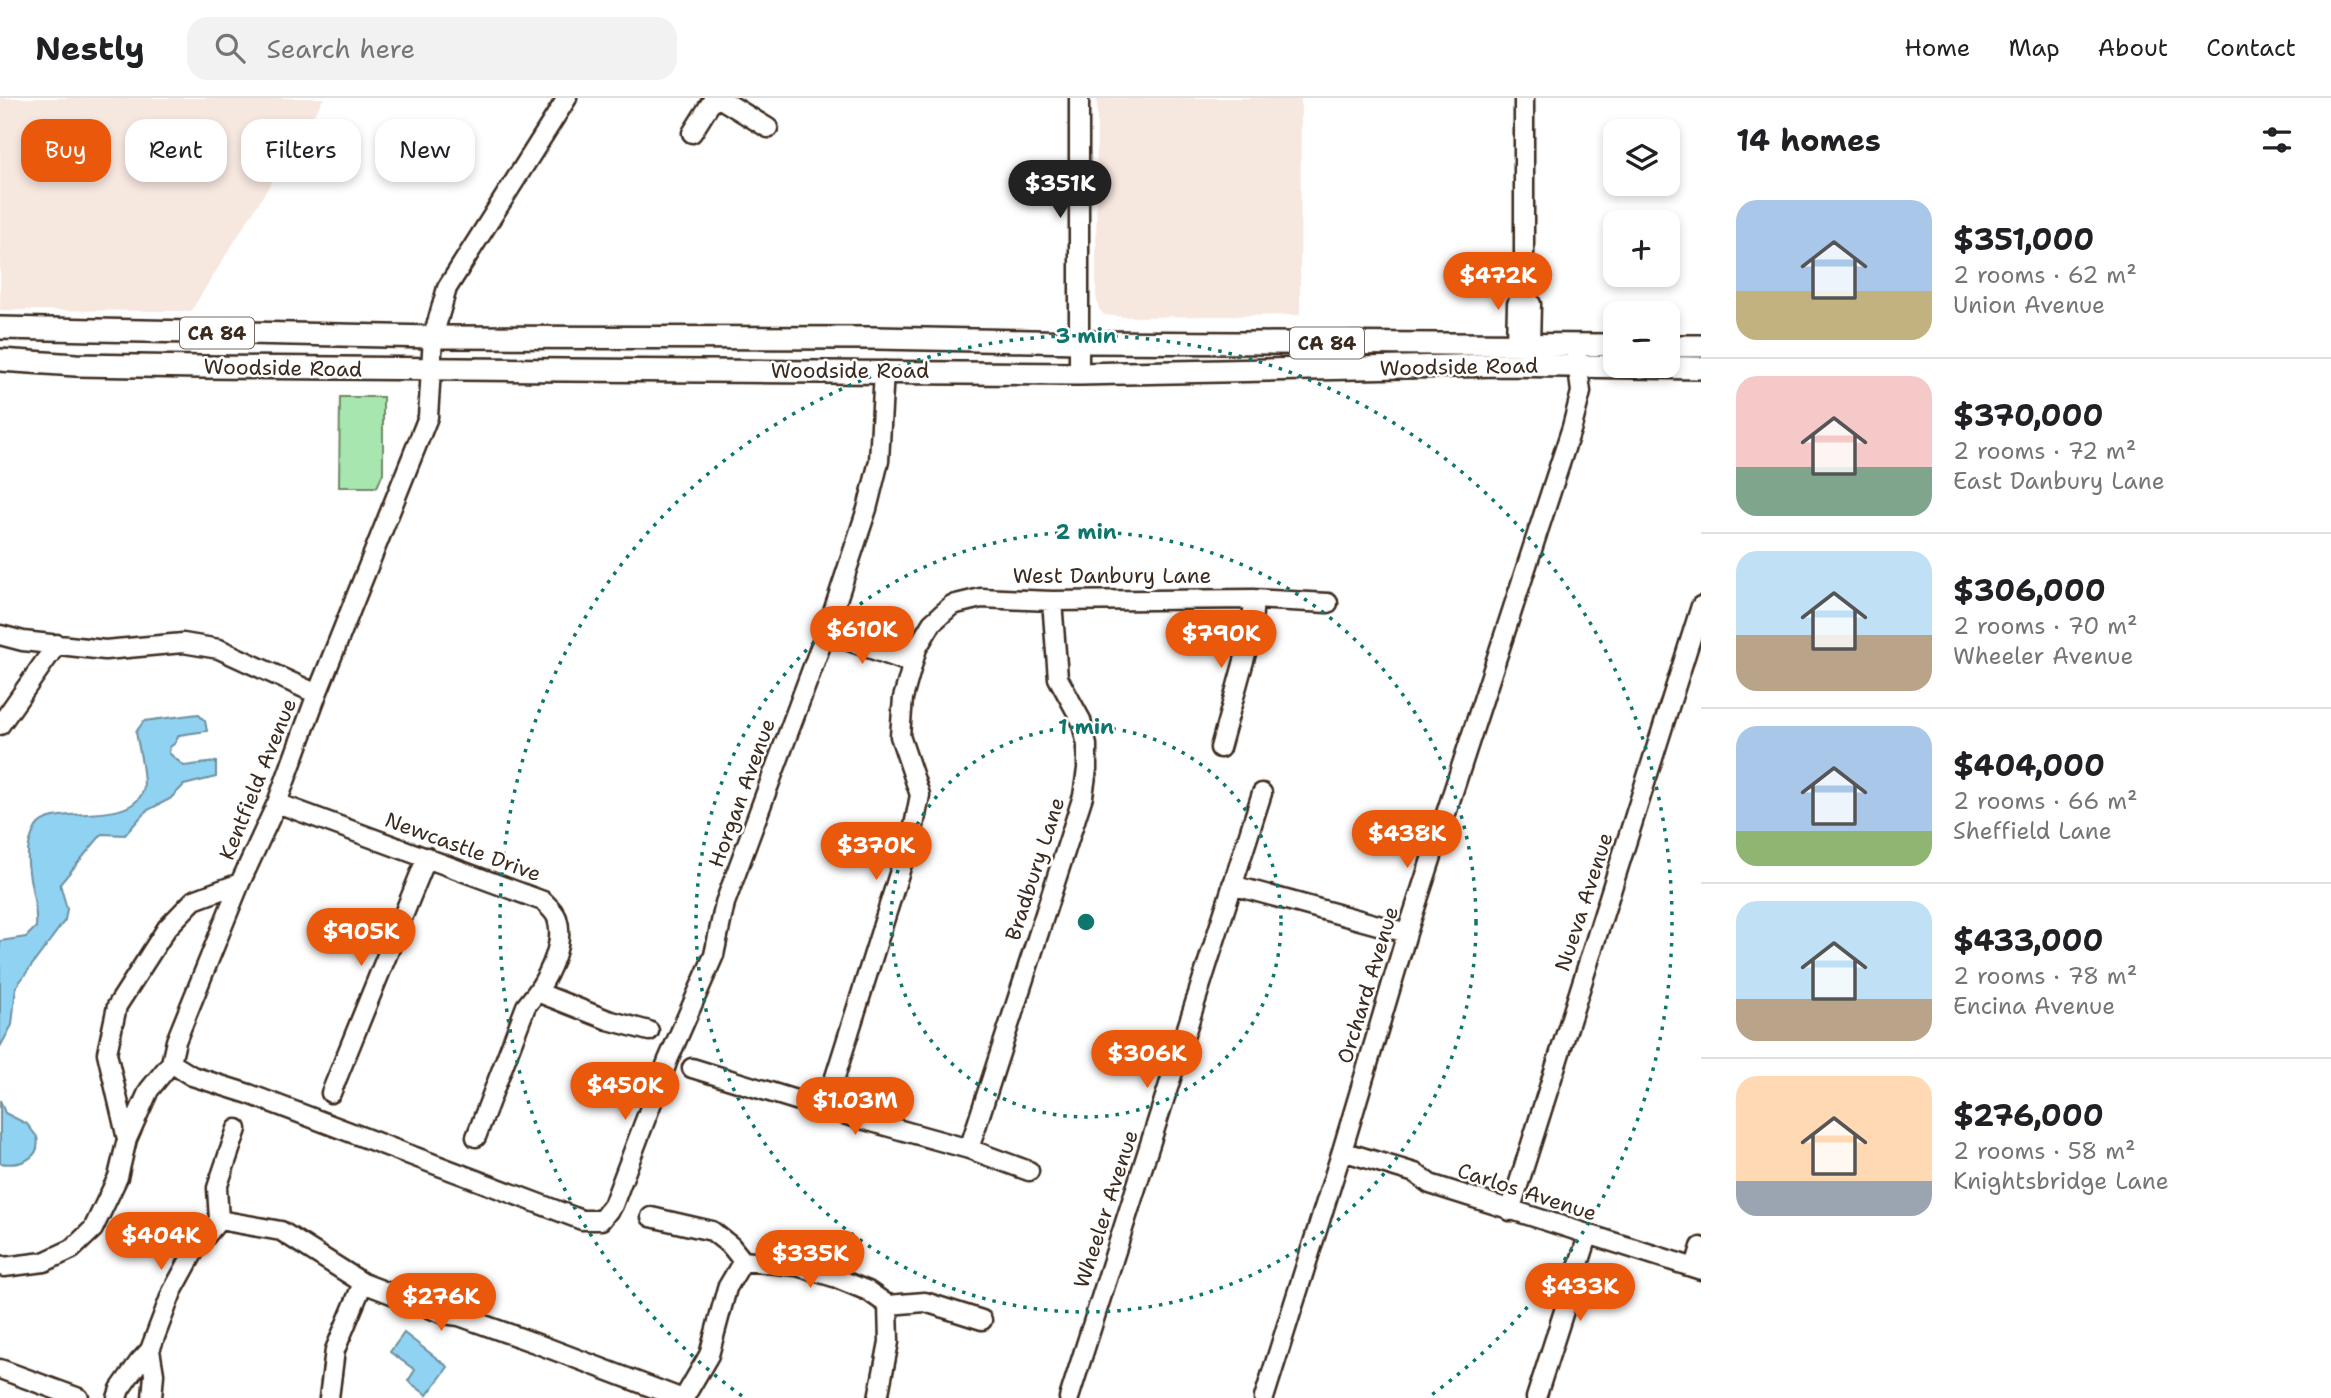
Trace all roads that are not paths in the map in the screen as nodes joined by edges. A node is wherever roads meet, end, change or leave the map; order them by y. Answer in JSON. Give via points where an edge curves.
{"nodes":[{"id":1,"x":567,"y":98,"type":"edge"},
{"id":2,"x":716,"y":98,"type":"edge"},
{"id":3,"x":1079,"y":98,"type":"edge"},
{"id":4,"x":1524,"y":98,"type":"edge"},
{"id":5,"x":768,"y":128,"type":"dead end"},
{"id":6,"x":692,"y":133,"type":"dead end"},
{"id":7,"x":0,"y":328,"type":"edge"},
{"id":8,"x":433,"y":337,"type":"junction"},
{"id":9,"x":1079,"y":342,"type":"junction"},
{"id":10,"x":1523,"y":345,"type":"junction"},
{"id":11,"x":1680,"y":345,"type":"edge"},
{"id":12,"x":1701,"y":346,"type":"edge"},
{"id":13,"x":1603,"y":348,"type":"edge"},
{"id":14,"x":1577,"y":355,"type":"junction"},
{"id":15,"x":0,"y":360,"type":"edge"},
{"id":16,"x":1701,"y":368,"type":"edge"},
{"id":17,"x":431,"y":369,"type":"junction"},
{"id":18,"x":884,"y":371,"type":"junction"},
{"id":19,"x":1079,"y":374,"type":"junction"},
{"id":20,"x":1254,"y":599,"type":"junction"},
{"id":21,"x":1052,"y":600,"type":"junction"},
{"id":22,"x":1328,"y":603,"type":"dead end"},
{"id":23,"x":1701,"y":606,"type":"edge"},
{"id":24,"x":828,"y":626,"type":"junction"},
{"id":25,"x":0,"y":635,"type":"edge"},
{"id":26,"x":57,"y":644,"type":"junction"},
{"id":27,"x":914,"y":656,"type":"junction"},
{"id":28,"x":317,"y":694,"type":"junction"},
{"id":29,"x":0,"y":725,"type":"edge"},
{"id":30,"x":1220,"y":748,"type":"dead end"},
{"id":31,"x":1262,"y":793,"type":"dead end"},
{"id":32,"x":276,"y":803,"type":"junction"},
{"id":33,"x":427,"y":858,"type":"junction"},
{"id":34,"x":240,"y":883,"type":"junction"},
{"id":35,"x":1233,"y":885,"type":"junction"},
{"id":36,"x":1407,"y":933,"type":"junction"},
{"id":37,"x":537,"y":992,"type":"junction"},
{"id":38,"x":649,"y":1031,"type":"dead end"},
{"id":39,"x":171,"y":1063,"type":"junction"},
{"id":40,"x":692,"y":1068,"type":"dead end"},
{"id":41,"x":331,"y":1093,"type":"dead end"},
{"id":42,"x":825,"y":1109,"type":"junction"},
{"id":43,"x":237,"y":1129,"type":"dead end"},
{"id":44,"x":476,"y":1137,"type":"dead end"},
{"id":45,"x":127,"y":1139,"type":"junction"},
{"id":46,"x":969,"y":1149,"type":"junction"},
{"id":47,"x":1342,"y":1151,"type":"junction"},
{"id":48,"x":1029,"y":1171,"type":"dead end"},
{"id":49,"x":1510,"y":1210,"type":"junction"},
{"id":50,"x":651,"y":1217,"type":"dead end"},
{"id":51,"x":219,"y":1220,"type":"junction"},
{"id":52,"x":1588,"y":1236,"type":"junction"},
{"id":53,"x":1701,"y":1247,"type":"edge"},
{"id":54,"x":743,"y":1261,"type":"junction"},
{"id":55,"x":0,"y":1265,"type":"edge"},
{"id":56,"x":1698,"y":1268,"type":"edge"},
{"id":57,"x":363,"y":1283,"type":"junction"},
{"id":58,"x":888,"y":1305,"type":"junction"},
{"id":59,"x":982,"y":1321,"type":"dead end"},
{"id":60,"x":150,"y":1350,"type":"junction"},
{"id":61,"x":0,"y":1368,"type":"edge"},
{"id":62,"x":79,"y":1398,"type":"edge"},
{"id":63,"x":117,"y":1398,"type":"edge"},
{"id":64,"x":152,"y":1398,"type":"edge"},
{"id":65,"x":329,"y":1398,"type":"edge"},
{"id":66,"x":682,"y":1398,"type":"edge"},
{"id":67,"x":878,"y":1398,"type":"edge"},
{"id":68,"x":1069,"y":1398,"type":"edge"},
{"id":69,"x":1264,"y":1398,"type":"edge"},
{"id":70,"x":1536,"y":1398,"type":"edge"}],
"edges":[{"from":1,"to":8,"type":"street","name":"Kentfield Avenue","via":[[447,288]]},
{"from":2,"to":5,"type":"street"},
{"from":2,"to":6,"type":"street"},
{"from":3,"to":9,"type":"street"},
{"from":4,"to":10,"type":"street","via":[[1524,293],[1531,304]]},
{"from":7,"to":8,"type":"main road","name":"Woodside Road","number":"CA 84"},
{"from":8,"to":9,"type":"main road","name":"Woodside Road","number":"CA 84"},
{"from":8,"to":17,"type":"street","name":"Kentfield Avenue"},
{"from":9,"to":10,"type":"main road","name":"Woodside Road","number":"CA 84"},
{"from":9,"to":19,"type":"street"},
{"from":10,"to":14,"type":"main road","name":"Woodside Road","number":"CA 84"},
{"from":11,"to":12,"type":"main road"},
{"from":13,"to":14,"type":"main road","name":"Woodside Road","number":"CA 84"},
{"from":14,"to":16,"type":"main road","name":"Woodside Road","number":"CA 84"},
{"from":14,"to":19,"type":"main road","name":"Woodside Road","number":"CA 84"},
{"from":14,"to":36,"type":"street","name":"Orchard Avenue","via":[[1581,392],[1572,427]]},
{"from":15,"to":17,"type":"main road","name":"Woodside Road","number":"CA 84"},
{"from":17,"to":18,"type":"main road","name":"Woodside Road","number":"CA 84"},
{"from":17,"to":28,"type":"street","name":"Kentfield Avenue","via":[[428,417]]},
{"from":18,"to":19,"type":"main road","name":"Woodside Road","number":"CA 84"},
{"from":18,"to":24,"type":"street","name":"Horgan Avenue","via":[[879,461]]},
{"from":20,"to":21,"type":"street","name":"West Danbury Lane"},
{"from":20,"to":22,"type":"street","name":"West Danbury Lane"},
{"from":20,"to":30,"type":"street","via":[[1251,635]]},
{"from":21,"to":27,"type":"street","name":"West Danbury Lane","via":[[981,598],[952,605],[932,623]]},
{"from":21,"to":46,"type":"street","name":"Bradbury Lane","via":[[1058,678],[1081,720],[1087,745],[1083,796]]},
{"from":23,"to":49,"type":"street","name":"Nueva Avenue"},
{"from":24,"to":27,"type":"street"},
{"from":24,"to":39,"type":"street","name":"Horgan Avenue","via":[[725,903],[714,956],[668,1059],[613,1205],[601,1220],[582,1220],[192,1076]]},
{"from":25,"to":26,"type":"street"},
{"from":26,"to":28,"type":"street","via":[[105,650],[183,643],[219,649]]},
{"from":26,"to":29,"type":"street"},
{"from":27,"to":42,"type":"street","name":"West Danbury Lane","via":[[902,698],[900,737],[920,795],[916,816]]},
{"from":28,"to":32,"type":"street","name":"Kentfield Avenue"},
{"from":31,"to":35,"type":"street","name":"Wheeler Avenue"},
{"from":32,"to":33,"type":"street","name":"Newcastle Drive"},
{"from":32,"to":34,"type":"street","name":"Kentfield Avenue"},
{"from":33,"to":37,"type":"street","name":"Newcastle Drive","via":[[543,901],[557,915],[560,934],[548,975]]},
{"from":33,"to":41,"type":"street"},
{"from":34,"to":39,"type":"street","name":"Kentfield Avenue"},
{"from":34,"to":45,"type":"street","via":[[194,900],[167,928],[117,1006],[107,1053]]},
{"from":35,"to":36,"type":"street"},
{"from":35,"to":68,"type":"street","name":"Wheeler Avenue"},
{"from":36,"to":47,"type":"street","name":"Orchard Avenue"},
{"from":37,"to":38,"type":"street"},
{"from":37,"to":44,"type":"street","name":"Newcastle Drive","via":[[526,1006]]},
{"from":39,"to":45,"type":"street","via":[[149,1090]]},
{"from":40,"to":42,"type":"street"},
{"from":42,"to":46,"type":"street"},
{"from":43,"to":51,"type":"street","via":[[217,1188]]},
{"from":45,"to":55,"type":"street","via":[[118,1177],[93,1229],[72,1249],[44,1262]]},
{"from":46,"to":48,"type":"street"},
{"from":47,"to":49,"type":"street","name":"Carlos Avenue"},
{"from":47,"to":69,"type":"street","name":"Orchard Avenue"},
{"from":49,"to":52,"type":"street","name":"Carlos Avenue"},
{"from":50,"to":54,"type":"street","via":[[712,1231]]},
{"from":51,"to":57,"type":"street","via":[[281,1231]]},
{"from":51,"to":60,"type":"street","via":[[196,1248],[172,1292]]},
{"from":52,"to":56,"type":"street","name":"Carlos Avenue"},
{"from":52,"to":70,"type":"street"},
{"from":53,"to":56,"type":"street"},
{"from":54,"to":58,"type":"street","via":[[797,1266],[834,1277]]},
{"from":54,"to":66,"type":"street","via":[[727,1288],[709,1355]]},
{"from":57,"to":65,"type":"street","via":[[335,1350]]},
{"from":57,"to":66,"type":"street"},
{"from":58,"to":59,"type":"street","via":[[925,1302]]},
{"from":58,"to":67,"type":"street","via":[[889,1342]]},
{"from":60,"to":63,"type":"street"},
{"from":60,"to":64,"type":"street"},
{"from":61,"to":62,"type":"street"}]}
